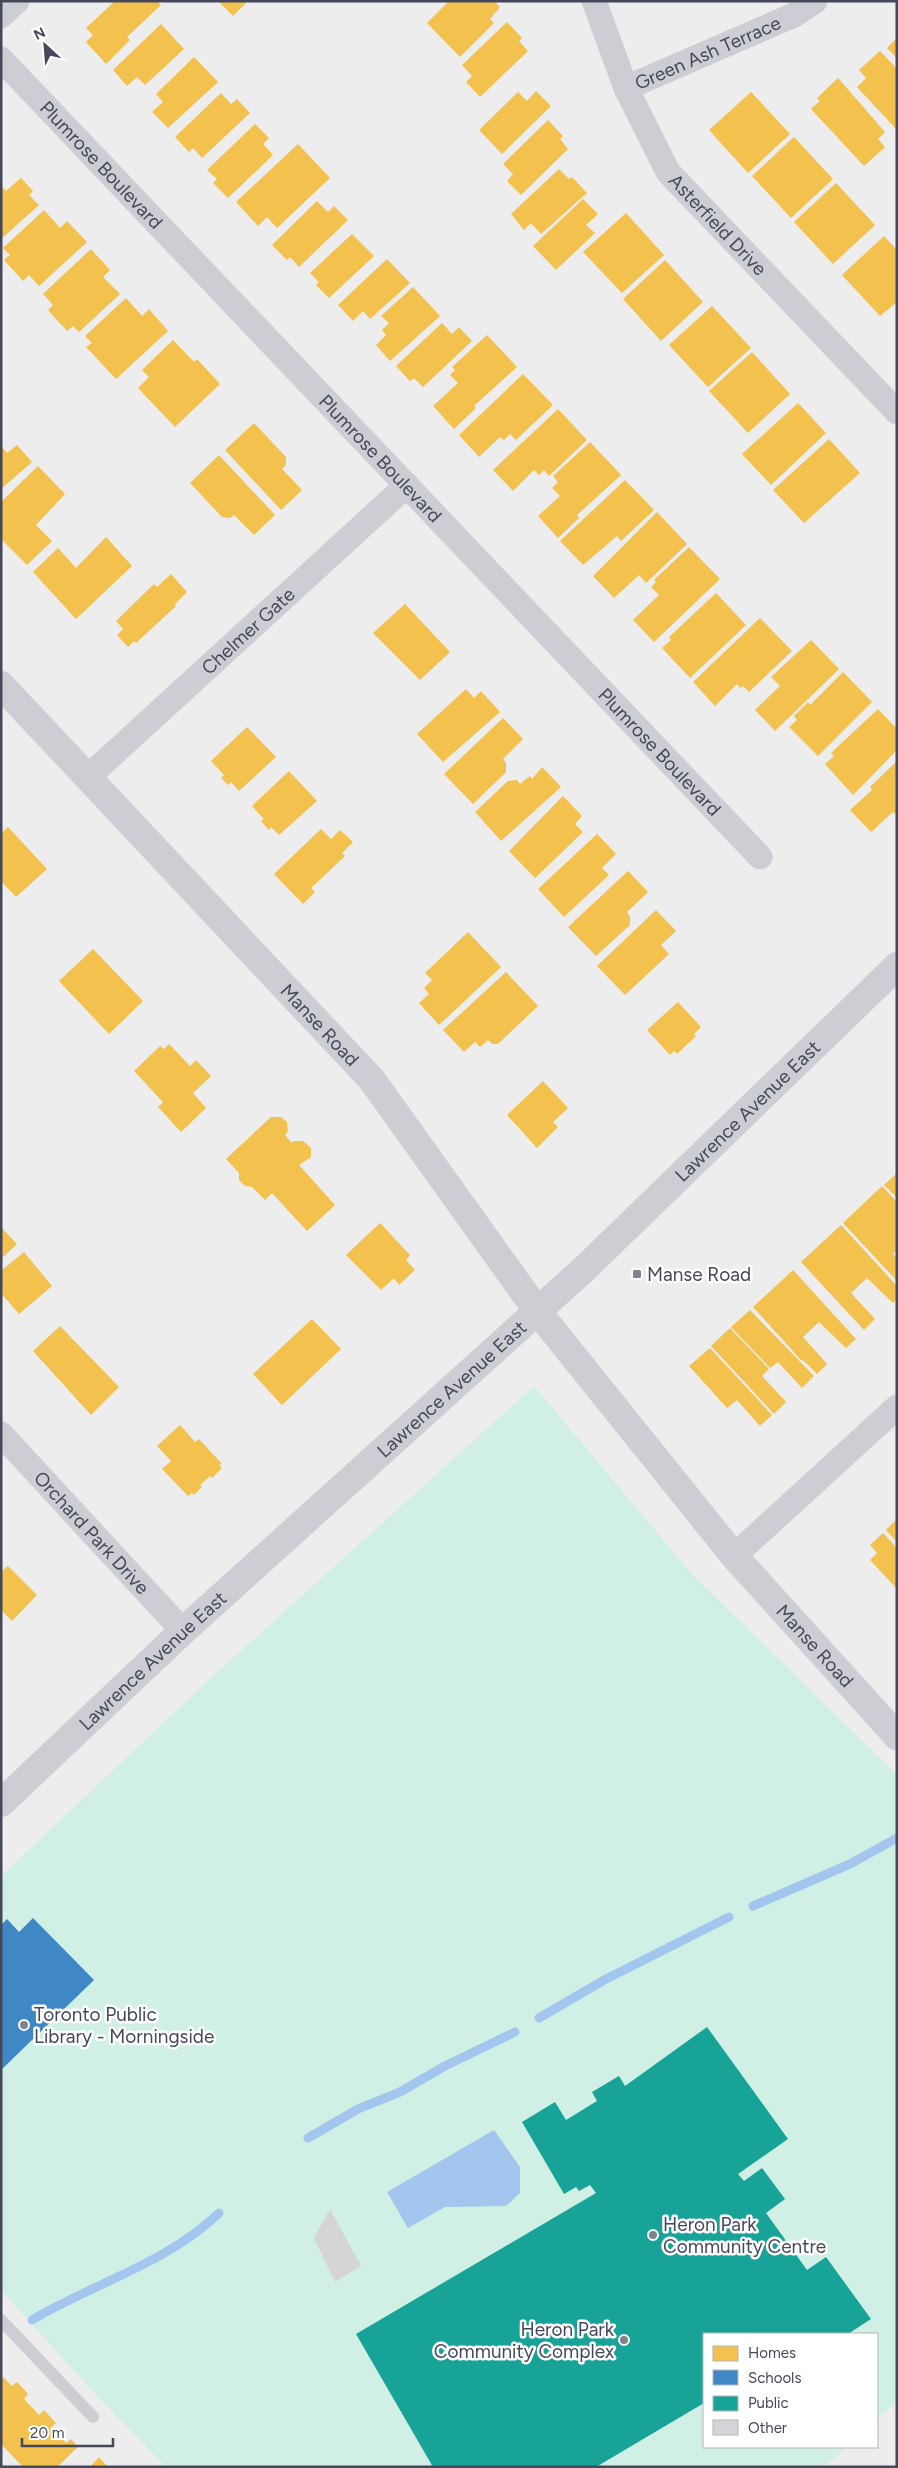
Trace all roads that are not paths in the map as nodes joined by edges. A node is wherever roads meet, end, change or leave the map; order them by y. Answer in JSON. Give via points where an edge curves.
{"nodes":[{"id":1,"x":17,"y":1,"type":"edge"},
{"id":2,"x":594,"y":1,"type":"edge"},
{"id":3,"x":815,"y":1,"type":"edge"},
{"id":4,"x":1,"y":16,"type":"edge"},
{"id":5,"x":1,"y":59,"type":"edge"},
{"id":6,"x":626,"y":88,"type":"junction"},
{"id":7,"x":897,"y":412,"type":"edge"},
{"id":8,"x":406,"y":485,"type":"junction"},
{"id":9,"x":1,"y":685,"type":"edge"},
{"id":10,"x":87,"y":778,"type":"junction"},
{"id":11,"x":760,"y":856,"type":"dead end"},
{"id":12,"x":897,"y":966,"type":"edge"},
{"id":13,"x":538,"y":1312,"type":"junction"},
{"id":14,"x":897,"y":1407,"type":"edge"},
{"id":15,"x":1,"y":1434,"type":"edge"},
{"id":16,"x":734,"y":1556,"type":"junction"},
{"id":17,"x":183,"y":1631,"type":"junction"},
{"id":18,"x":897,"y":1736,"type":"edge"},
{"id":19,"x":1,"y":1803,"type":"edge"},
{"id":20,"x":1,"y":2320,"type":"edge"},
{"id":21,"x":94,"y":2417,"type":"dead end"}],
"edges":[{"from":1,"to":4,"type":"street"},
{"from":2,"to":6,"type":"street","name":"Asterfield Drive"},
{"from":3,"to":6,"type":"street","name":"Green Ash Terrace","via":[[794,15]]},
{"from":5,"to":8,"type":"street","name":"Plumrose Boulevard"},
{"from":6,"to":7,"type":"street","name":"Asterfield Drive","via":[[668,172]]},
{"from":8,"to":10,"type":"street","name":"Chelmer Gate"},
{"from":8,"to":11,"type":"street","name":"Plumrose Boulevard"},
{"from":9,"to":10,"type":"street","name":"Manse Road"},
{"from":10,"to":13,"type":"street","name":"Manse Road","via":[[372,1080]]},
{"from":12,"to":13,"type":"main road","name":"Lawrence Avenue East"},
{"from":13,"to":16,"type":"street","name":"Manse Road"},
{"from":13,"to":17,"type":"main road","name":"Lawrence Avenue East","via":[[483,1358]]},
{"from":14,"to":16,"type":"street"},
{"from":15,"to":17,"type":"street","name":"Orchard Park Drive"},
{"from":16,"to":18,"type":"street","name":"Manse Road"},
{"from":17,"to":19,"type":"main road","name":"Lawrence Avenue East"},
{"from":20,"to":21,"type":"lane"}]}
